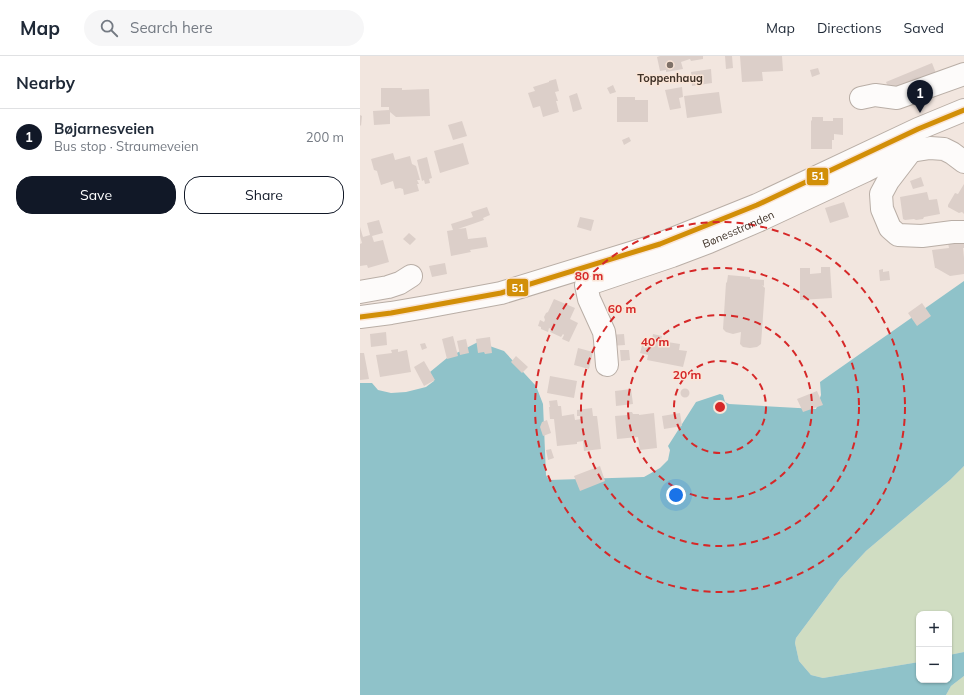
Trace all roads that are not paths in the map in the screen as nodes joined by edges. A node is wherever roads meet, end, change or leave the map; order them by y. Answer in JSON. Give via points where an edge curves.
{"nodes":[{"id":1,"x":964,"y":74,"type":"edge"},
{"id":2,"x":861,"y":98,"type":"dead end"},
{"id":3,"x":964,"y":110,"type":"edge"},
{"id":4,"x":911,"y":151,"type":"junction"},
{"id":5,"x":964,"y":162,"type":"edge"},
{"id":6,"x":964,"y":232,"type":"edge"},
{"id":7,"x":411,"y":276,"type":"dead end"},
{"id":8,"x":360,"y":292,"type":"edge"},
{"id":9,"x":360,"y":317,"type":"edge"},
{"id":10,"x":608,"y":365,"type":"dead end"}],
"edges":[{"from":1,"to":2,"type":"main road","via":[[897,98],[875,95]]},
{"from":3,"to":9,"type":"main road","via":[[757,205],[660,244],[501,292],[426,308]]},
{"from":4,"to":5,"type":"main road","name":"Bønesstranden","via":[[944,149]]},
{"from":4,"to":6,"type":"main road","via":[[881,194],[882,209],[890,228],[898,235],[914,236]]},
{"from":4,"to":10,"type":"main road","name":"Bønesstranden","via":[[890,158],[709,242],[586,285],[589,299],[604,332]]},
{"from":7,"to":8,"type":"main road","via":[[388,287]]}]}
